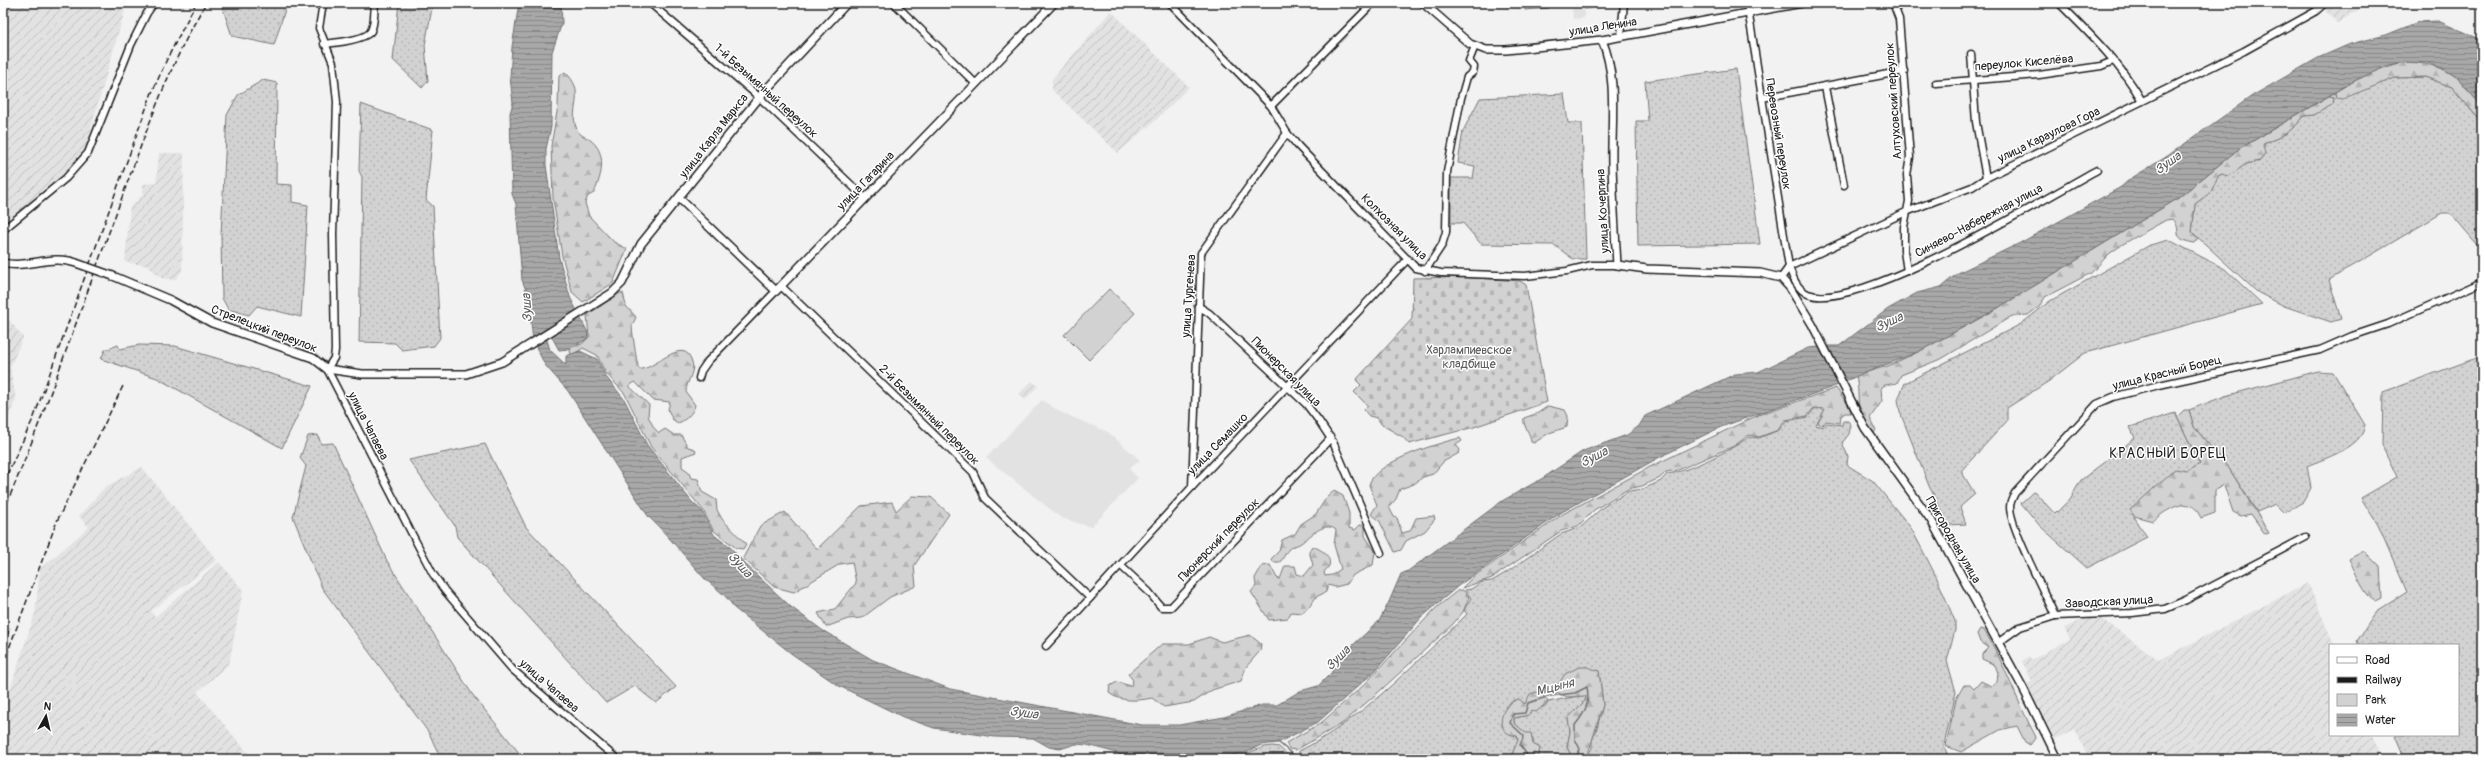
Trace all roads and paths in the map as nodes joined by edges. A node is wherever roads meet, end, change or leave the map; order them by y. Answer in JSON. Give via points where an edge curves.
{"nodes":[{"id":1,"x":154,"y":3,"type":"edge"},
{"id":2,"x":323,"y":3,"type":"edge"},
{"id":3,"x":375,"y":3,"type":"edge"},
{"id":4,"x":650,"y":3,"type":"edge"},
{"id":5,"x":847,"y":3,"type":"edge"},
{"id":6,"x":894,"y":3,"type":"edge"},
{"id":7,"x":1054,"y":3,"type":"edge"},
{"id":8,"x":1170,"y":3,"type":"edge"},
{"id":9,"x":1373,"y":3,"type":"edge"},
{"id":10,"x":1423,"y":3,"type":"edge"},
{"id":11,"x":1624,"y":3,"type":"edge"},
{"id":12,"x":1747,"y":3,"type":"edge"},
{"id":13,"x":1802,"y":3,"type":"edge"},
{"id":14,"x":1893,"y":3,"type":"edge"},
{"id":15,"x":2059,"y":3,"type":"edge"},
{"id":16,"x":2325,"y":3,"type":"edge"},
{"id":17,"x":1749,"y":12,"type":"junction"},
{"id":18,"x":1621,"y":36,"type":"junction"},
{"id":19,"x":1602,"y":40,"type":"junction"},
{"id":20,"x":325,"y":45,"type":"junction"},
{"id":21,"x":1474,"y":46,"type":"junction"},
{"id":22,"x":1971,"y":54,"type":"dead end"},
{"id":23,"x":2113,"y":60,"type":"junction"},
{"id":24,"x":1904,"y":71,"type":"junction"},
{"id":25,"x":1974,"y":79,"type":"junction"},
{"id":26,"x":1936,"y":83,"type":"dead end"},
{"id":27,"x":976,"y":84,"type":"junction"},
{"id":28,"x":1825,"y":87,"type":"junction"},
{"id":29,"x":759,"y":97,"type":"junction"},
{"id":30,"x":1762,"y":98,"type":"junction"},
{"id":31,"x":2142,"y":101,"type":"junction"},
{"id":32,"x":1271,"y":106,"type":"junction"},
{"id":33,"x":1287,"y":133,"type":"junction"},
{"id":34,"x":2097,"y":170,"type":"dead end"},
{"id":35,"x":1986,"y":178,"type":"junction"},
{"id":36,"x":1844,"y":185,"type":"dead end"},
{"id":37,"x":679,"y":198,"type":"junction"},
{"id":38,"x":865,"y":198,"type":"junction"},
{"id":39,"x":1906,"y":212,"type":"junction"},
{"id":40,"x":3,"y":230,"type":"edge"},
{"id":41,"x":1408,"y":259,"type":"junction"},
{"id":42,"x":3,"y":263,"type":"edge"},
{"id":43,"x":1616,"y":265,"type":"junction"},
{"id":44,"x":1789,"y":268,"type":"junction"},
{"id":45,"x":1907,"y":271,"type":"junction"},
{"id":46,"x":1425,"y":272,"type":"junction"},
{"id":47,"x":1781,"y":278,"type":"junction"},
{"id":48,"x":2482,"y":282,"type":"edge"},
{"id":49,"x":778,"y":288,"type":"junction"},
{"id":50,"x":1198,"y":306,"type":"junction"},
{"id":51,"x":326,"y":369,"type":"junction"},
{"id":52,"x":699,"y":378,"type":"dead end"},
{"id":53,"x":1288,"y":387,"type":"junction"},
{"id":54,"x":1331,"y":438,"type":"junction"},
{"id":55,"x":1192,"y":487,"type":"junction"},
{"id":56,"x":2306,"y":537,"type":"dead end"},
{"id":57,"x":1381,"y":553,"type":"dead end"},
{"id":58,"x":1120,"y":565,"type":"junction"},
{"id":59,"x":1090,"y":598,"type":"junction"},
{"id":60,"x":2055,"y":616,"type":"junction"},
{"id":61,"x":1999,"y":642,"type":"junction"},
{"id":62,"x":1046,"y":646,"type":"dead end"},
{"id":63,"x":617,"y":759,"type":"edge"},
{"id":64,"x":2058,"y":759,"type":"edge"}],
"edges":[{"from":1,"to":40,"type":"street","via":[[131,45],[88,152],[66,178]]},
{"from":2,"to":20,"type":"street","via":[[318,28]]},
{"from":3,"to":20,"type":"street","via":[[372,30],[369,33],[352,40]]},
{"from":4,"to":29,"type":"street","name":"1-й Безымянный переулок"},
{"from":5,"to":29,"type":"main road","name":"улица Карла Маркса"},
{"from":6,"to":27,"type":"street"},
{"from":7,"to":27,"type":"main road","name":"улица Гагарина"},
{"from":8,"to":32,"type":"street","name":"Колхозная улица"},
{"from":9,"to":32,"type":"street"},
{"from":10,"to":21,"type":"main road","name":"улица Ленина","via":[[1456,34]]},
{"from":11,"to":18,"type":"street"},
{"from":12,"to":17,"type":"street","name":"Перевозный переулок"},
{"from":13,"to":17,"type":"main road","name":"улица Ленина"},
{"from":14,"to":24,"type":"street","name":"Алтуховский переулок","via":[[1899,19]]},
{"from":15,"to":23,"type":"street"},
{"from":16,"to":31,"type":"street","name":"улица Караулова Гора","via":[[2316,11],[2244,51]]},
{"from":17,"to":18,"type":"main road","name":"улица Ленина"},
{"from":17,"to":30,"type":"street","name":"Перевозный переулок"},
{"from":18,"to":19,"type":"main road","name":"улица Ленина"},
{"from":19,"to":21,"type":"main road","name":"улица Ленина","via":[[1506,50],[1486,50]]},
{"from":19,"to":43,"type":"main road","name":"улица Кочергина","via":[[1609,57],[1611,77]]},
{"from":20,"to":51,"type":"street","via":[[336,74],[337,102],[333,234],[335,350],[334,358]]},
{"from":21,"to":46,"type":"street","via":[[1468,61],[1474,67],[1473,72],[1467,77],[1461,98],[1447,172],[1446,232],[1442,245]]},
{"from":22,"to":25,"type":"street"},
{"from":23,"to":25,"type":"street","name":"переулок Киселёва","via":[[2101,66],[2039,75]]},
{"from":23,"to":31,"type":"street","via":[[2134,86]]},
{"from":24,"to":28,"type":"street"},
{"from":24,"to":39,"type":"street","name":"Алтуховский переулок","via":[[1910,157]]},
{"from":25,"to":26,"type":"street","name":"переулок Киселёва"},
{"from":25,"to":35,"type":"street","via":[[1976,122]]},
{"from":27,"to":38,"type":"main road","name":"улица Гагарина"},
{"from":28,"to":30,"type":"street"},
{"from":28,"to":36,"type":"street"},
{"from":29,"to":37,"type":"main road","name":"улица Карла Маркса"},
{"from":29,"to":38,"type":"street","name":"1-й Безымянный переулок"},
{"from":30,"to":44,"type":"street","name":"Перевозный переулок"},
{"from":31,"to":35,"type":"street","name":"улица Караулова Гора"},
{"from":32,"to":33,"type":"street","name":"Колхозная улица"},
{"from":33,"to":41,"type":"street","name":"Колхозная улица"},
{"from":33,"to":50,"type":"street","name":"улица Тургенева","via":[[1200,253]]},
{"from":34,"to":45,"type":"street","name":"Синяево-Набережная улица","via":[[1933,260]]},
{"from":35,"to":39,"type":"street","name":"улица Караулова Гора","via":[[1972,187]]},
{"from":37,"to":49,"type":"main road","name":"2-й Безымянный переулок"},
{"from":37,"to":51,"type":"main road","name":"улица Карла Маркса","via":[[641,244],[622,283],[612,293],[502,362],[466,374],[380,375]]},
{"from":38,"to":49,"type":"main road","name":"улица Гагарина"},
{"from":39,"to":44,"type":"street","name":"улица Караулова Гора"},
{"from":39,"to":45,"type":"street","name":"Алтуховский переулок","via":[[1904,251]]},
{"from":41,"to":46,"type":"street","name":"Колхозная улица","via":[[1416,268]]},
{"from":41,"to":53,"type":"street","name":"улица Семашко"},
{"from":42,"to":51,"type":"main road","name":"Стрелецкий переулок","bridge":true,"via":[[15,265],[62,259],[76,263],[157,294],[212,323],[313,358]]},
{"from":43,"to":46,"type":"street","name":"Колхозная улица","via":[[1592,265],[1525,276]]},
{"from":43,"to":47,"type":"main road","name":"улица Кочергина","via":[[1647,269],[1760,273]]},
{"from":44,"to":45,"type":"street","name":"Синяево-Набережная улица","via":[[1800,290],[1816,296],[1862,289]]},
{"from":44,"to":47,"type":"street","name":"улица Караулова Гора"},
{"from":47,"to":61,"type":"main road","name":"Пригородная улица","via":[[1812,324],[1875,445],[1931,520]]},
{"from":48,"to":60,"type":"street","name":"улица Красный Борец","via":[[2388,324],[2320,350],[2159,385],[2113,397],[2097,404],[2015,492],[2010,505],[2024,548]]},
{"from":49,"to":52,"type":"street","name":"улица Гагарина","via":[[708,361]]},
{"from":49,"to":59,"type":"street","name":"2-й Безымянный переулок","via":[[973,472],[984,498]]},
{"from":50,"to":53,"type":"street","name":"Пионерская улица","via":[[1215,318]]},
{"from":50,"to":55,"type":"street","name":"улица Тургенева"},
{"from":51,"to":63,"type":"street","name":"улица Чапаева","via":[[419,547],[445,591],[512,669]]},
{"from":53,"to":54,"type":"street","name":"Пионерская улица","via":[[1306,404]]},
{"from":53,"to":55,"type":"street","name":"улица Семашко"},
{"from":54,"to":57,"type":"street","name":"Пионерская улица"},
{"from":54,"to":58,"type":"street","name":"Пионерский переулок","via":[[1171,607],[1161,607]]},
{"from":55,"to":58,"type":"street","name":"улица Семашко"},
{"from":56,"to":60,"type":"street","name":"Заводская улица","via":[[2165,609]]},
{"from":58,"to":59,"type":"street","name":"улица Семашко"},
{"from":59,"to":62,"type":"street","name":"улица Семашко"},
{"from":60,"to":61,"type":"street","name":"Заводская улица","via":[[2020,627]]},
{"from":61,"to":64,"type":"main road","name":"Пригородная улица"}]}
